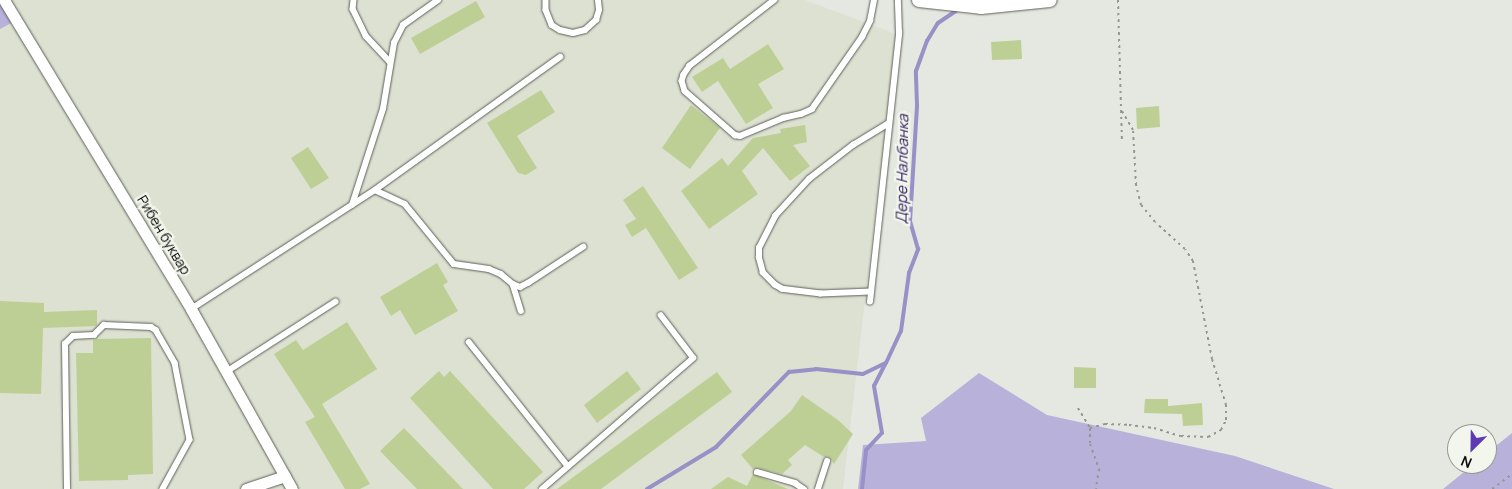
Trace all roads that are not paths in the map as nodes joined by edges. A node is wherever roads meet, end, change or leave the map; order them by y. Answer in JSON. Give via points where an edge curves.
{"nodes":[{"id":1,"x":4,"y":0,"type":"edge"},
{"id":2,"x":354,"y":0,"type":"edge"},
{"id":3,"x":438,"y":0,"type":"edge"},
{"id":4,"x":546,"y":0,"type":"edge"},
{"id":5,"x":598,"y":0,"type":"edge"},
{"id":6,"x":775,"y":0,"type":"edge"},
{"id":7,"x":874,"y":0,"type":"edge"},
{"id":8,"x":898,"y":0,"type":"edge"},
{"id":9,"x":919,"y":0,"type":"edge"},
{"id":10,"x":1050,"y":0,"type":"edge"},
{"id":11,"x":560,"y":57,"type":"dead end"},
{"id":12,"x":390,"y":62,"type":"junction"},
{"id":13,"x":889,"y":123,"type":"junction"},
{"id":14,"x":375,"y":190,"type":"junction"},
{"id":15,"x":352,"y":205,"type":"junction"},
{"id":16,"x":584,"y":248,"type":"dead end"},
{"id":17,"x":513,"y":284,"type":"junction"},
{"id":18,"x":871,"y":292,"type":"junction"},
{"id":19,"x":335,"y":302,"type":"dead end"},
{"id":20,"x":870,"y":302,"type":"dead end"},
{"id":21,"x":191,"y":309,"type":"junction"},
{"id":22,"x":521,"y":311,"type":"dead end"},
{"id":23,"x":661,"y":316,"type":"dead end"},
{"id":24,"x":469,"y":342,"type":"dead end"},
{"id":25,"x":226,"y":372,"type":"junction"},
{"id":26,"x":827,"y":461,"type":"dead end"},
{"id":27,"x":568,"y":466,"type":"junction"},
{"id":28,"x":757,"y":472,"type":"dead end"},
{"id":29,"x":285,"y":476,"type":"junction"},
{"id":30,"x":67,"y":489,"type":"edge"},
{"id":31,"x":163,"y":489,"type":"edge"},
{"id":32,"x":246,"y":489,"type":"edge"},
{"id":33,"x":292,"y":489,"type":"edge"},
{"id":34,"x":542,"y":489,"type":"edge"},
{"id":35,"x":804,"y":489,"type":"edge"},
{"id":36,"x":818,"y":489,"type":"edge"}],
"edges":[{"from":1,"to":21,"type":"street","name":"Рибен буквар"},
{"from":2,"to":12,"type":"lane","via":[[354,13],[366,36]]},
{"from":3,"to":12,"type":"lane","via":[[403,25],[394,43]]},
{"from":4,"to":5,"type":"lane","via":[[552,25],[573,33],[591,26],[598,15]]},
{"from":6,"to":7,"type":"lane","via":[[690,66],[682,81],[685,92],[735,135],[740,136],[767,123],[812,109],[862,37],[870,21]]},
{"from":8,"to":13,"type":"lane","via":[[899,33]]},
{"from":9,"to":10,"type":"street","via":[[980,6]]},
{"from":11,"to":14,"type":"lane"},
{"from":12,"to":15,"type":"lane","via":[[383,109]]},
{"from":13,"to":18,"type":"lane"},
{"from":13,"to":18,"type":"lane","via":[[853,145],[809,180],[775,216],[759,248],[763,274],[782,289],[821,294]]},
{"from":14,"to":15,"type":"lane"},
{"from":14,"to":17,"type":"lane","via":[[405,204],[454,264],[489,269]]},
{"from":15,"to":21,"type":"lane"},
{"from":16,"to":17,"type":"lane","via":[[528,284],[520,287]]},
{"from":17,"to":22,"type":"lane"},
{"from":18,"to":20,"type":"lane"},
{"from":19,"to":25,"type":"lane"},
{"from":21,"to":25,"type":"street","name":"Рибен буквар"},
{"from":23,"to":27,"type":"lane","via":[[693,358]]},
{"from":24,"to":27,"type":"lane"},
{"from":25,"to":29,"type":"street","name":"Рибен буквар"},
{"from":26,"to":36,"type":"lane"},
{"from":27,"to":34,"type":"lane"},
{"from":28,"to":35,"type":"lane","via":[[795,483]]},
{"from":29,"to":32,"type":"street"},
{"from":29,"to":33,"type":"street","name":"Рибен буквар"},
{"from":30,"to":31,"type":"lane","via":[[65,344],[73,336],[94,335],[104,325],[151,327],[176,363],[190,440]]}]}
